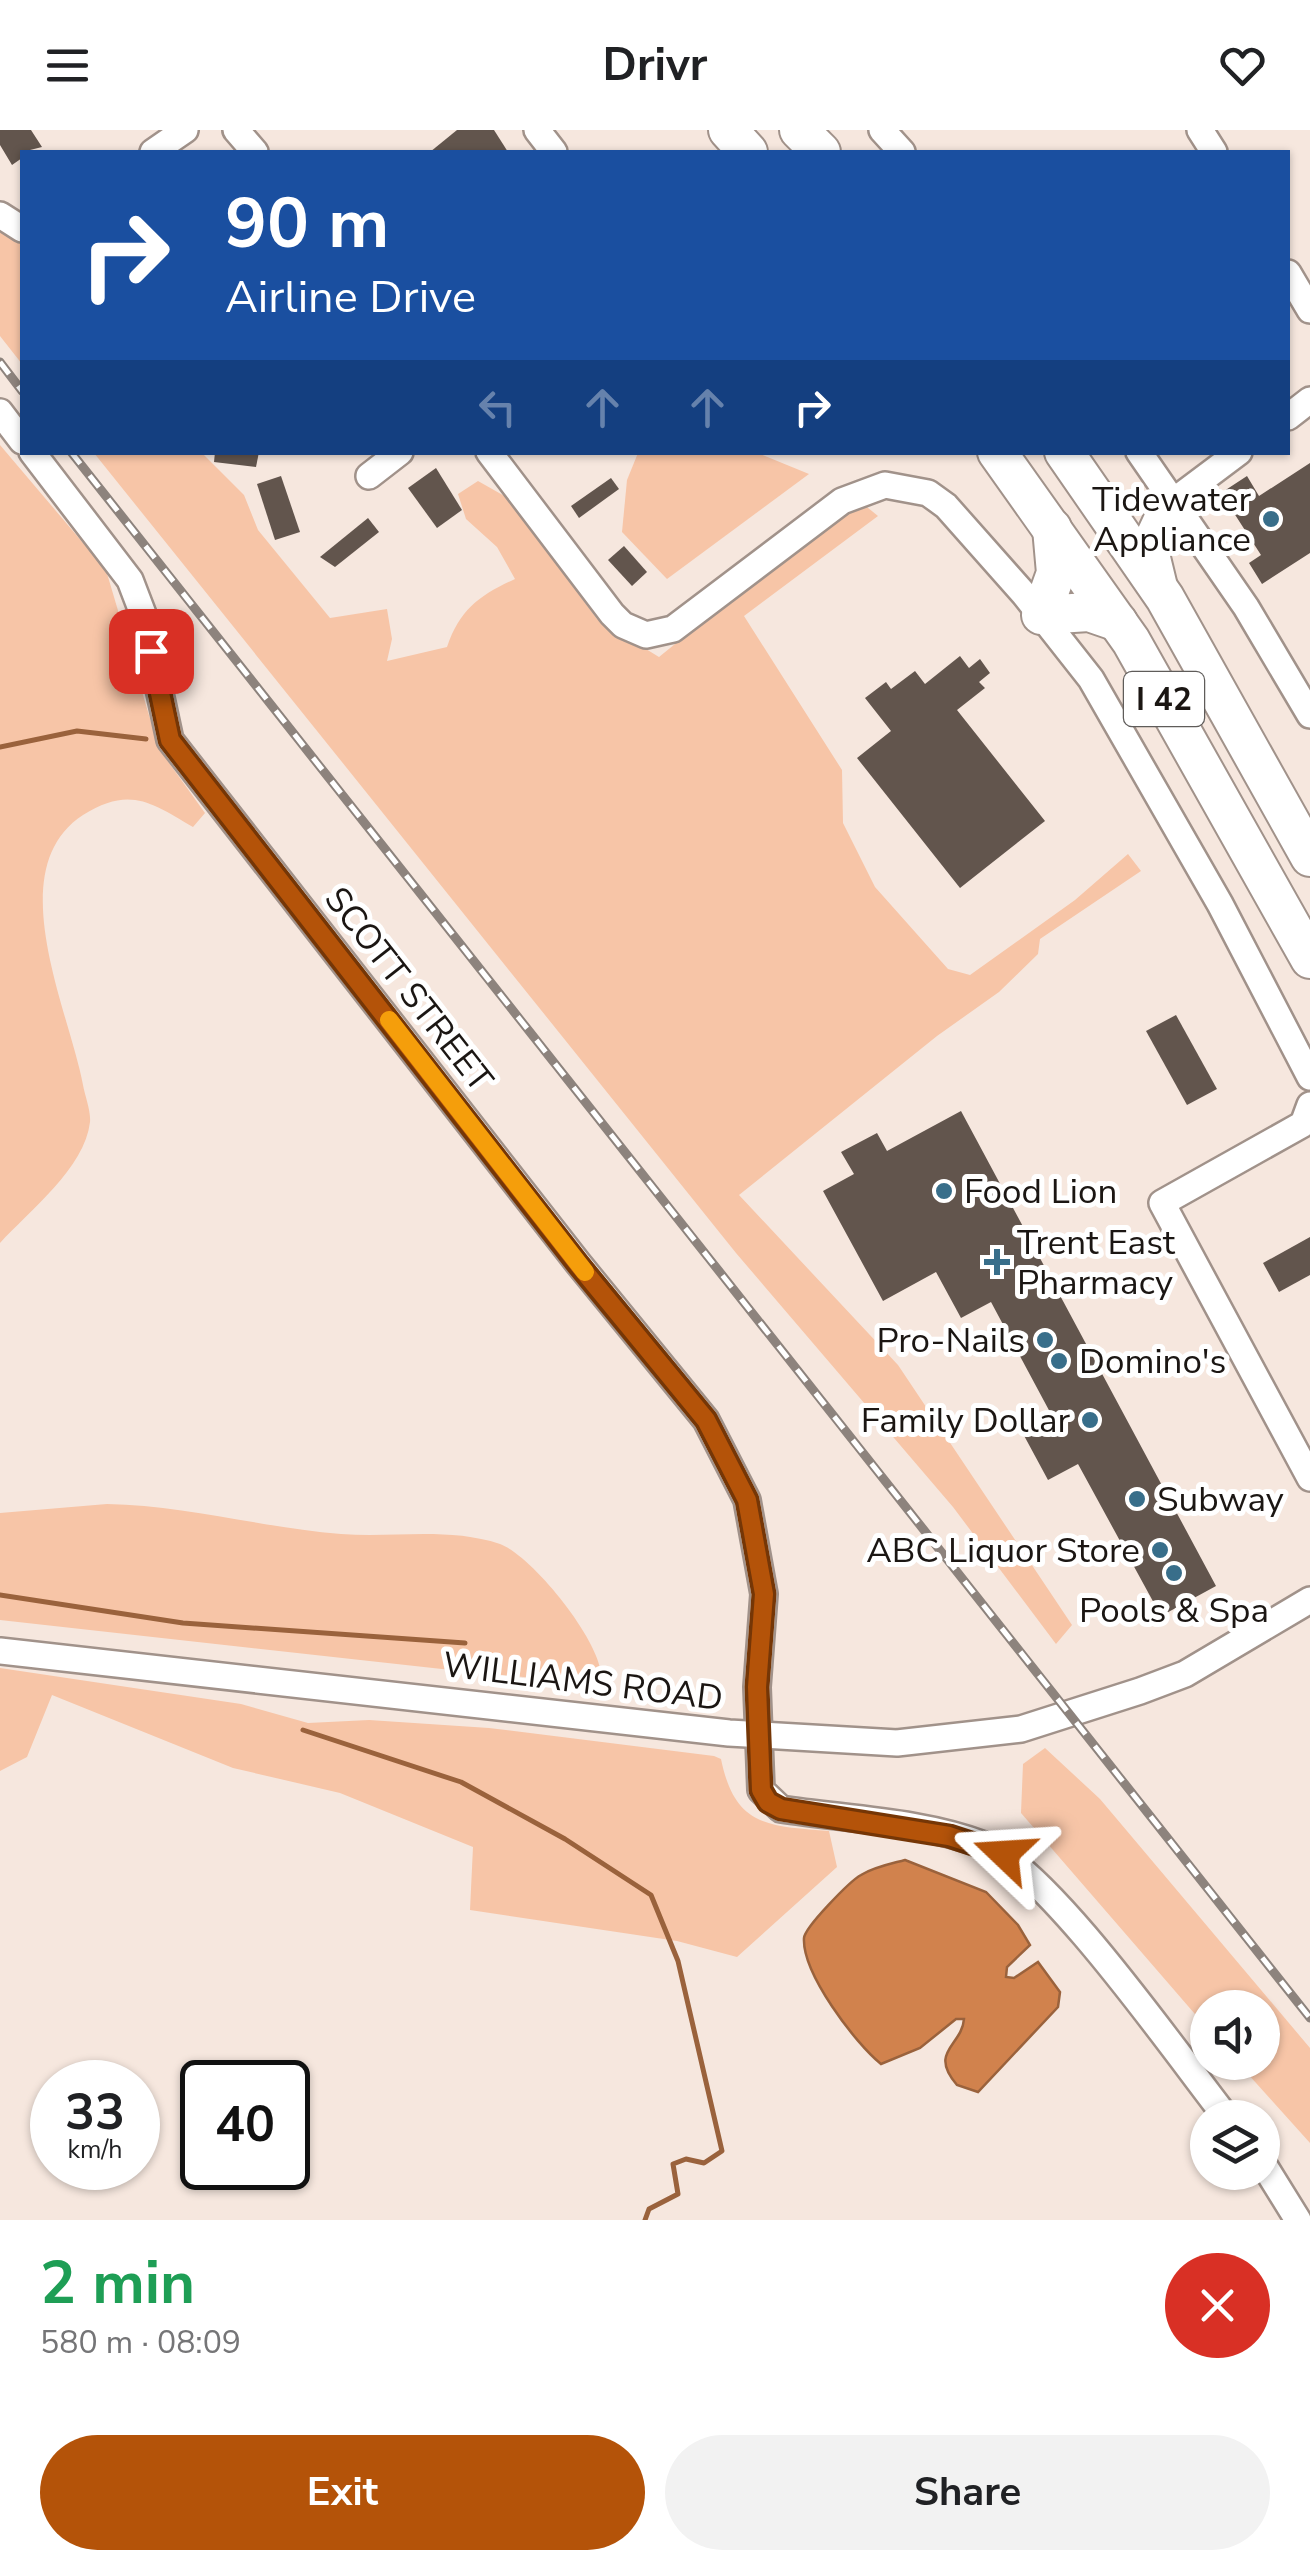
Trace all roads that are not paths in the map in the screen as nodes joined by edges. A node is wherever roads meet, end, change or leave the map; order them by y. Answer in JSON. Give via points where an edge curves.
{"nodes":[{"id":1,"x":185,"y":130,"type":"edge"},
{"id":2,"x":236,"y":130,"type":"edge"},
{"id":3,"x":537,"y":130,"type":"edge"},
{"id":4,"x":728,"y":130,"type":"edge"},
{"id":5,"x":800,"y":130,"type":"edge"},
{"id":6,"x":882,"y":130,"type":"edge"},
{"id":7,"x":156,"y":150,"type":"edge"},
{"id":8,"x":253,"y":150,"type":"edge"},
{"id":9,"x":552,"y":150,"type":"edge"},
{"id":10,"x":746,"y":150,"type":"edge"},
{"id":11,"x":819,"y":150,"type":"edge"},
{"id":12,"x":900,"y":150,"type":"edge"},
{"id":13,"x":1290,"y":276,"type":"edge"},
{"id":14,"x":1310,"y":310,"type":"edge"},
{"id":15,"x":1310,"y":400,"type":"edge"},
{"id":16,"x":0,"y":412,"type":"edge"},
{"id":17,"x":1290,"y":415,"type":"edge"},
{"id":18,"x":20,"y":437,"type":"edge"},
{"id":19,"x":34,"y":455,"type":"edge"},
{"id":20,"x":396,"y":455,"type":"edge"},
{"id":21,"x":491,"y":455,"type":"edge"},
{"id":22,"x":999,"y":455,"type":"edge"},
{"id":23,"x":1066,"y":455,"type":"edge"},
{"id":24,"x":1140,"y":455,"type":"edge"},
{"id":25,"x":1235,"y":455,"type":"edge"},
{"id":26,"x":369,"y":476,"type":"dead end"},
{"id":27,"x":1091,"y":492,"type":"junction"},
{"id":28,"x":1172,"y":503,"type":"junction"},
{"id":29,"x":1052,"y":528,"type":"junction"},
{"id":30,"x":1165,"y":598,"type":"junction"},
{"id":31,"x":1041,"y":615,"type":"junction"},
{"id":32,"x":1118,"y":622,"type":"junction"},
{"id":33,"x":1310,"y":715,"type":"edge"},
{"id":34,"x":1310,"y":857,"type":"edge"},
{"id":35,"x":1310,"y":958,"type":"edge"},
{"id":36,"x":1310,"y":1076,"type":"edge"},
{"id":37,"x":1310,"y":1105,"type":"edge"},
{"id":38,"x":1310,"y":1478,"type":"edge"},
{"id":39,"x":1310,"y":1600,"type":"edge"},
{"id":40,"x":0,"y":1651,"type":"edge"},
{"id":41,"x":761,"y":1736,"type":"junction"},
{"id":42,"x":1212,"y":2100,"type":"edge"},
{"id":43,"x":1280,"y":2178,"type":"edge"},
{"id":44,"x":1278,"y":2190,"type":"edge"},
{"id":45,"x":1310,"y":2210,"type":"edge"},
{"id":46,"x":1298,"y":2220,"type":"edge"}],
"edges":[{"from":1,"to":7,"type":"street"},
{"from":2,"to":8,"type":"street"},
{"from":3,"to":9,"type":"street"},
{"from":4,"to":10,"type":"highway"},
{"from":5,"to":11,"type":"highway"},
{"from":6,"to":12,"type":"street"},
{"from":13,"to":14,"type":"street"},
{"from":15,"to":17,"type":"street"},
{"from":16,"to":18,"type":"street"},
{"from":19,"to":41,"type":"street","name":"SCOTT STREET","via":[[130,580],[170,740],[706,1420],[747,1500],[764,1594],[757,1687]]},
{"from":20,"to":26,"type":"street"},
{"from":21,"to":31,"type":"street","via":[[612,614],[633,632],[673,630],[842,501],[886,485],[907,485],[946,506]]},
{"from":22,"to":29,"type":"highway","number":"I 42"},
{"from":23,"to":27,"type":"highway"},
{"from":24,"to":28,"type":"street"},
{"from":25,"to":28,"type":"street"},
{"from":27,"to":28,"type":"highway","via":[[1120,508]]},
{"from":27,"to":30,"type":"highway"},
{"from":28,"to":30,"type":"highway","via":[[1149,550]]},
{"from":28,"to":33,"type":"street","via":[[1246,607]]},
{"from":29,"to":31,"type":"highway","via":[[1056,573]]},
{"from":29,"to":32,"type":"highway","number":"I 42"},
{"from":30,"to":34,"type":"highway"},
{"from":31,"to":32,"type":"highway","via":[[1090,612]]},
{"from":31,"to":36,"type":"street","via":[[1091,679],[1136,756]]},
{"from":32,"to":35,"type":"highway","number":"I 42"},
{"from":37,"to":38,"type":"street","via":[[1302,1124],[1162,1203]]},
{"from":39,"to":41,"type":"street","name":"WILLIAMS ROAD","via":[[1184,1674],[1021,1728],[897,1744]]},
{"from":40,"to":41,"type":"street","name":"WILLIAMS ROAD"},
{"from":41,"to":42,"type":"street","name":"SCOTT STREET","via":[[761,1790],[781,1809],[949,1836],[984,1845],[1027,1872]]},
{"from":43,"to":45,"type":"street"},
{"from":44,"to":46,"type":"street"}]}
